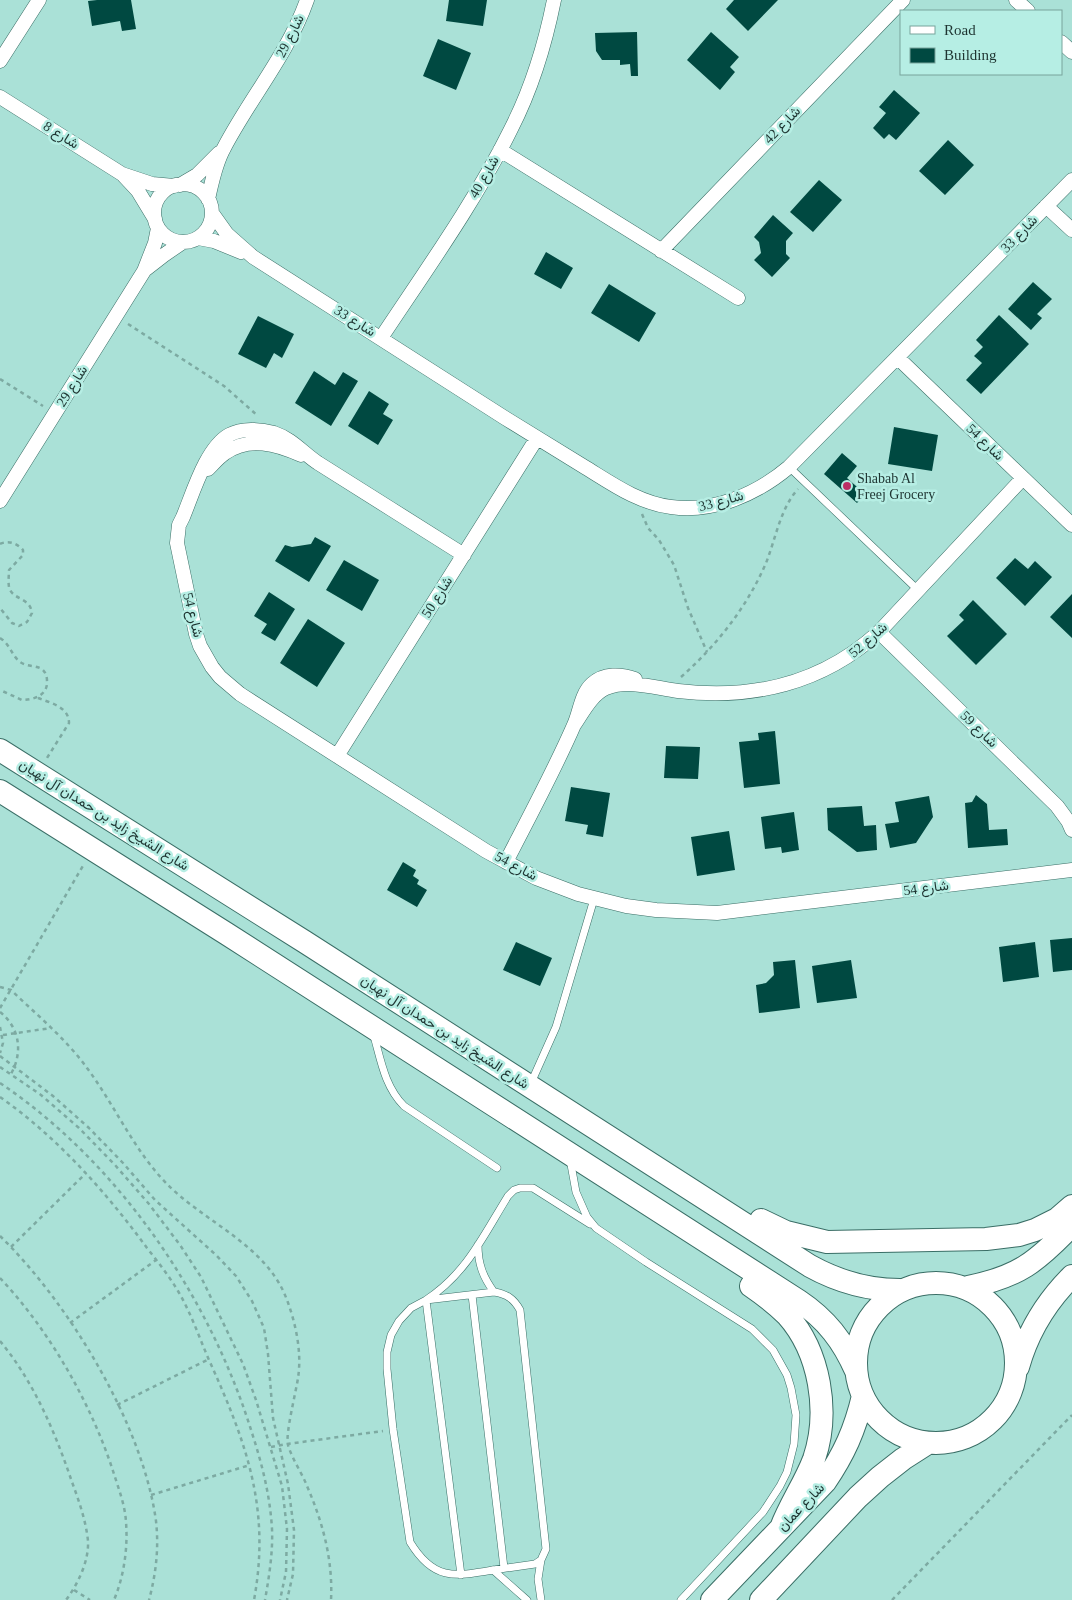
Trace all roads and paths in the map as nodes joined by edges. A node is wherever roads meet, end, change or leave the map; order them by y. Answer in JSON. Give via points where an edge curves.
{"nodes":[{"id":1,"x":39,"y":0,"type":"edge"},
{"id":2,"x":307,"y":0,"type":"edge"},
{"id":3,"x":554,"y":0,"type":"edge"},
{"id":4,"x":903,"y":0,"type":"edge"},
{"id":5,"x":1016,"y":0,"type":"edge"},
{"id":6,"x":1027,"y":10,"type":"edge"},
{"id":7,"x":1062,"y":43,"type":"edge"},
{"id":8,"x":1072,"y":52,"type":"edge"},
{"id":9,"x":0,"y":61,"type":"edge"},
{"id":10,"x":0,"y":96,"type":"edge"},
{"id":11,"x":223,"y":148,"type":"junction"},
{"id":12,"x":500,"y":150,"type":"junction"},
{"id":13,"x":122,"y":174,"type":"junction"},
{"id":14,"x":1072,"y":180,"type":"edge"},
{"id":15,"x":177,"y":186,"type":"junction"},
{"id":16,"x":210,"y":206,"type":"junction"},
{"id":17,"x":1046,"y":206,"type":"junction"},
{"id":18,"x":156,"y":223,"type":"junction"},
{"id":19,"x":1072,"y":230,"type":"edge"},
{"id":20,"x":198,"y":238,"type":"junction"},
{"id":21,"x":183,"y":242,"type":"junction"},
{"id":22,"x":661,"y":251,"type":"junction"},
{"id":23,"x":253,"y":257,"type":"junction"},
{"id":24,"x":144,"y":271,"type":"junction"},
{"id":25,"x":738,"y":298,"type":"dead end"},
{"id":26,"x":116,"y":316,"type":"junction"},
{"id":27,"x":381,"y":338,"type":"junction"},
{"id":28,"x":898,"y":358,"type":"junction"},
{"id":29,"x":0,"y":379,"type":"edge"},
{"id":30,"x":55,"y":413,"type":"junction"},
{"id":31,"x":274,"y":433,"type":"junction"},
{"id":32,"x":537,"y":438,"type":"junction"},
{"id":33,"x":316,"y":461,"type":"junction"},
{"id":34,"x":790,"y":467,"type":"junction"},
{"id":35,"x":201,"y":475,"type":"junction"},
{"id":36,"x":1023,"y":478,"type":"junction"},
{"id":37,"x":804,"y":481,"type":"junction"},
{"id":38,"x":642,"y":500,"type":"junction"},
{"id":39,"x":0,"y":501,"type":"edge"},
{"id":40,"x":1072,"y":526,"type":"edge"},
{"id":41,"x":0,"y":544,"type":"edge"},
{"id":42,"x":464,"y":555,"type":"junction"},
{"id":43,"x":918,"y":590,"type":"junction"},
{"id":44,"x":0,"y":608,"type":"edge"},
{"id":45,"x":880,"y":632,"type":"junction"},
{"id":46,"x":0,"y":638,"type":"edge"},
{"id":47,"x":708,"y":652,"type":"junction"},
{"id":48,"x":694,"y":666,"type":"dead end"},
{"id":49,"x":0,"y":690,"type":"edge"},
{"id":50,"x":37,"y":698,"type":"junction"},
{"id":51,"x":0,"y":750,"type":"edge"},
{"id":52,"x":336,"y":756,"type":"junction"},
{"id":53,"x":37,"y":773,"type":"junction"},
{"id":54,"x":0,"y":792,"type":"edge"},
{"id":55,"x":1072,"y":830,"type":"edge"},
{"id":56,"x":92,"y":850,"type":"junction"},
{"id":57,"x":506,"y":862,"type":"junction"},
{"id":58,"x":1072,"y":870,"type":"edge"},
{"id":59,"x":594,"y":899,"type":"junction"},
{"id":60,"x":0,"y":987,"type":"edge"},
{"id":61,"x":10,"y":990,"type":"junction"},
{"id":62,"x":0,"y":1010,"type":"edge"},
{"id":63,"x":371,"y":1026,"type":"junction"},
{"id":64,"x":0,"y":1027,"type":"edge"},
{"id":65,"x":51,"y":1028,"type":"junction"},
{"id":66,"x":16,"y":1033,"type":"junction"},
{"id":67,"x":3,"y":1035,"type":"junction"},
{"id":68,"x":0,"y":1054,"type":"edge"},
{"id":69,"x":0,"y":1067,"type":"edge"},
{"id":70,"x":15,"y":1067,"type":"junction"},
{"id":71,"x":10,"y":1074,"type":"junction"},
{"id":72,"x":0,"y":1083,"type":"edge"},
{"id":73,"x":530,"y":1087,"type":"junction"},
{"id":74,"x":0,"y":1097,"type":"edge"},
{"id":75,"x":4,"y":1100,"type":"junction"},
{"id":76,"x":0,"y":1105,"type":"edge"},
{"id":77,"x":569,"y":1153,"type":"junction"},
{"id":78,"x":497,"y":1168,"type":"dead end"},
{"id":79,"x":86,"y":1173,"type":"junction"},
{"id":80,"x":701,"y":1196,"type":"junction"},
{"id":81,"x":1072,"y":1206,"type":"edge"},
{"id":82,"x":1072,"y":1225,"type":"edge"},
{"id":83,"x":596,"y":1228,"type":"junction"},
{"id":84,"x":0,"y":1236,"type":"edge"},
{"id":85,"x":699,"y":1237,"type":"junction"},
{"id":86,"x":478,"y":1245,"type":"junction"},
{"id":87,"x":11,"y":1247,"type":"junction"},
{"id":88,"x":156,"y":1260,"type":"junction"},
{"id":89,"x":1072,"y":1276,"type":"edge"},
{"id":90,"x":0,"y":1278,"type":"edge"},
{"id":91,"x":968,"y":1288,"type":"junction"},
{"id":92,"x":900,"y":1290,"type":"junction"},
{"id":93,"x":494,"y":1292,"type":"junction"},
{"id":94,"x":472,"y":1295,"type":"junction"},
{"id":95,"x":426,"y":1300,"type":"junction"},
{"id":96,"x":70,"y":1322,"type":"junction"},
{"id":97,"x":0,"y":1341,"type":"edge"},
{"id":98,"x":209,"y":1359,"type":"junction"},
{"id":99,"x":856,"y":1371,"type":"junction"},
{"id":100,"x":1015,"y":1380,"type":"junction"},
{"id":101,"x":863,"y":1396,"type":"junction"},
{"id":102,"x":117,"y":1405,"type":"junction"},
{"id":103,"x":1072,"y":1415,"type":"edge"},
{"id":104,"x":393,"y":1429,"type":"junction"},
{"id":105,"x":928,"y":1443,"type":"junction"},
{"id":106,"x":287,"y":1444,"type":"junction"},
{"id":107,"x":279,"y":1446,"type":"junction"},
{"id":108,"x":271,"y":1447,"type":"junction"},
{"id":109,"x":250,"y":1465,"type":"junction"},
{"id":110,"x":151,"y":1495,"type":"junction"},
{"id":111,"x":781,"y":1528,"type":"junction"},
{"id":112,"x":541,"y":1560,"type":"junction"},
{"id":113,"x":504,"y":1568,"type":"junction"},
{"id":114,"x":493,"y":1570,"type":"junction"},
{"id":115,"x":461,"y":1576,"type":"junction"},
{"id":116,"x":74,"y":1590,"type":"junction"},
{"id":117,"x":66,"y":1600,"type":"edge"},
{"id":118,"x":90,"y":1600,"type":"edge"},
{"id":119,"x":114,"y":1600,"type":"edge"},
{"id":120,"x":149,"y":1600,"type":"edge"},
{"id":121,"x":254,"y":1600,"type":"edge"},
{"id":122,"x":265,"y":1600,"type":"edge"},
{"id":123,"x":280,"y":1600,"type":"edge"},
{"id":124,"x":287,"y":1600,"type":"edge"},
{"id":125,"x":331,"y":1600,"type":"edge"},
{"id":126,"x":527,"y":1600,"type":"edge"},
{"id":127,"x":541,"y":1600,"type":"edge"},
{"id":128,"x":681,"y":1600,"type":"edge"},
{"id":129,"x":712,"y":1600,"type":"edge"},
{"id":130,"x":761,"y":1600,"type":"edge"},
{"id":131,"x":892,"y":1600,"type":"edge"}],
"edges":[{"from":1,"to":9,"type":"street"},
{"from":2,"to":11,"type":"street","name":"شارع 29","via":[[288,42]]},
{"from":3,"to":12,"type":"street","name":"شارع 40","via":[[536,68]]},
{"from":4,"to":22,"type":"street","name":"شارع 42"},
{"from":5,"to":6,"type":"street"},
{"from":7,"to":8,"type":"street"},
{"from":10,"to":13,"type":"street","name":"شارع 8"},
{"from":11,"to":15,"type":"street","name":"شارع 29","via":[[197,174]]},
{"from":11,"to":16,"type":"street","name":"شارع 29","via":[[216,167]]},
{"from":12,"to":22,"type":"street"},
{"from":12,"to":27,"type":"street","name":"شارع 40"},
{"from":13,"to":15,"type":"street","name":"شارع 8","via":[[152,184]]},
{"from":13,"to":18,"type":"street","name":"شارع 8","via":[[138,191]]},
{"from":14,"to":17,"type":"street","name":"شارع 33"},
{"from":15,"to":16,"type":"street","via":[[197,188]]},
{"from":15,"to":18,"type":"street","via":[[161,195],[157,202]]},
{"from":16,"to":20,"type":"street","via":[[208,228]]},
{"from":16,"to":23,"type":"street","name":"شارع 33","via":[[227,234]]},
{"from":17,"to":19,"type":"street"},
{"from":17,"to":28,"type":"street","name":"شارع 33"},
{"from":18,"to":21,"type":"street","via":[[168,238]]},
{"from":18,"to":24,"type":"street","name":"شارع 29","via":[[155,243]]},
{"from":20,"to":21,"type":"street"},
{"from":20,"to":23,"type":"street","name":"شارع 33"},
{"from":21,"to":24,"type":"street","name":"شارع 29"},
{"from":22,"to":25,"type":"street"},
{"from":23,"to":27,"type":"street","name":"شارع 33"},
{"from":24,"to":26,"type":"street","name":"شارع 29"},
{"from":26,"to":30,"type":"street","name":"شارع 29"},
{"from":26,"to":31,"type":"path","via":[[224,386]]},
{"from":27,"to":32,"type":"street","name":"شارع 33"},
{"from":28,"to":34,"type":"street","name":"شارع 33"},
{"from":28,"to":36,"type":"street","name":"شارع 54"},
{"from":29,"to":30,"type":"path"},
{"from":30,"to":39,"type":"street","name":"شارع 29"},
{"from":31,"to":33,"type":"street","name":"شارع 54"},
{"from":31,"to":35,"type":"street","name":"شارع 54","via":[[244,430],[228,436],[212,453]]},
{"from":32,"to":38,"type":"street","name":"شارع 33"},
{"from":32,"to":42,"type":"street","name":"شارع 50"},
{"from":33,"to":35,"type":"street","name":"شارع 54","via":[[275,445],[249,443],[225,453]]},
{"from":33,"to":42,"type":"street","name":"شارع 54"},
{"from":34,"to":37,"type":"lane"},
{"from":34,"to":38,"type":"street","name":"شارع 33","via":[[762,487],[716,505],[678,508]]},
{"from":35,"to":52,"type":"street","name":"شارع 54","via":[[179,525],[177,543],[200,646],[212,667],[230,686]]},
{"from":36,"to":40,"type":"street","name":"شارع 54"},
{"from":36,"to":43,"type":"street","name":"شارع 52"},
{"from":37,"to":43,"type":"lane"},
{"from":37,"to":47,"type":"path","via":[[784,511],[756,583]]},
{"from":38,"to":47,"type":"path","via":[[644,522],[674,565],[688,608]]},
{"from":41,"to":44,"type":"path","via":[[9,542],[23,550],[9,570],[9,587],[14,595],[29,604],[32,613],[27,622],[18,626]]},
{"from":42,"to":52,"type":"street","name":"شارع 50"},
{"from":43,"to":45,"type":"street","name":"شارع 52"},
{"from":45,"to":55,"type":"street","name":"شارع 59","via":[[1057,806]]},
{"from":45,"to":57,"type":"street","name":"شارع 52","via":[[864,647],[821,672],[764,689],[699,693],[624,684],[605,689],[592,699],[574,725]]},
{"from":46,"to":50,"type":"path","via":[[18,660],[40,668],[46,674],[48,683]]},
{"from":47,"to":48,"type":"path"},
{"from":49,"to":50,"type":"path","via":[[22,700]]},
{"from":50,"to":53,"type":"path","via":[[63,710],[69,723]]},
{"from":51,"to":53,"type":"main road","name":"شارع الشيخ زايد بن حمدان آل نهيان"},
{"from":52,"to":57,"type":"street","name":"شارع 54"},
{"from":53,"to":73,"type":"main road","name":"شارع الشيخ زايد بن حمدان آل نهيان"},
{"from":54,"to":56,"type":"main road"},
{"from":56,"to":61,"type":"path"},
{"from":56,"to":63,"type":"main road"},
{"from":57,"to":59,"type":"street","name":"شارع 54","via":[[559,888]]},
{"from":58,"to":59,"type":"street","name":"شارع 54","via":[[717,912],[656,910]]},
{"from":59,"to":73,"type":"lane","via":[[556,1027]]},
{"from":60,"to":61,"type":"path"},
{"from":61,"to":62,"type":"path"},
{"from":61,"to":65,"type":"path"},
{"from":62,"to":66,"type":"path"},
{"from":63,"to":77,"type":"main road"},
{"from":63,"to":78,"type":"lane","via":[[387,1082],[397,1099]]},
{"from":64,"to":67,"type":"path"},
{"from":65,"to":66,"type":"path"},
{"from":65,"to":106,"type":"path","via":[[103,1090],[153,1169],[179,1195],[249,1247],[267,1265],[286,1299],[297,1336],[299,1376]]},
{"from":66,"to":67,"type":"path"},
{"from":66,"to":70,"type":"path","via":[[18,1054]]},
{"from":67,"to":68,"type":"path"},
{"from":68,"to":70,"type":"path"},
{"from":69,"to":71,"type":"path"},
{"from":70,"to":71,"type":"path"},
{"from":70,"to":107,"type":"path","via":[[89,1128],[155,1200],[236,1276],[264,1328]]},
{"from":71,"to":108,"type":"path","via":[[41,1095],[79,1128],[149,1204],[180,1244],[201,1277],[243,1364]]},
{"from":72,"to":122,"type":"path","via":[[67,1138],[112,1183],[162,1248],[209,1325],[244,1406],[268,1489],[272,1530]]},
{"from":73,"to":80,"type":"main road","name":"شارع الشيخ زايد بن حمدان آل نهيان"},
{"from":74,"to":75,"type":"path"},
{"from":75,"to":76,"type":"path"},
{"from":75,"to":79,"type":"path"},
{"from":77,"to":83,"type":"lane","via":[[576,1192],[587,1217]]},
{"from":77,"to":85,"type":"main road"},
{"from":79,"to":87,"type":"path"},
{"from":79,"to":88,"type":"path"},
{"from":80,"to":81,"type":"main road","via":[[722,1196],[774,1227],[827,1242],[1002,1238],[1046,1225]]},
{"from":80,"to":92,"type":"main road","name":"شارع الشيخ زايد بن حمدان آل نهيان","via":[[825,1274],[857,1286]]},
{"from":82,"to":91,"type":"main road","via":[[1028,1266],[999,1280]]},
{"from":83,"to":86,"type":"lane","via":[[538,1190],[520,1188],[508,1196]]},
{"from":83,"to":128,"type":"lane","via":[[752,1328],[780,1362],[793,1395],[796,1415],[794,1444],[780,1486],[764,1512]]},
{"from":84,"to":87,"type":"path"},
{"from":85,"to":99,"type":"main road","via":[[813,1310],[835,1332]]},
{"from":85,"to":111,"type":"main road","via":[[709,1255],[788,1316],[808,1349],[818,1378],[821,1402],[815,1457]]},
{"from":86,"to":93,"type":"lane","via":[[481,1270]]},
{"from":86,"to":95,"type":"lane","via":[[456,1276]]},
{"from":87,"to":96,"type":"path"},
{"from":88,"to":96,"type":"path"},
{"from":88,"to":98,"type":"path","via":[[178,1290]]},
{"from":89,"to":100,"type":"main road","via":[[1037,1320],[1023,1350]]},
{"from":90,"to":119,"type":"path","via":[[39,1326],[63,1365],[85,1405],[110,1463],[126,1521],[124,1568]]},
{"from":91,"to":92,"type":"main road","via":[[930,1282]]},
{"from":91,"to":100,"type":"main road","via":[[991,1303],[1008,1325],[1016,1352]]},
{"from":92,"to":99,"type":"main road","via":[[880,1304],[865,1324],[857,1347]]},
{"from":93,"to":94,"type":"lane"},
{"from":93,"to":112,"type":"lane","via":[[510,1297],[520,1310],[546,1542]]},
{"from":94,"to":95,"type":"lane"},
{"from":94,"to":113,"type":"lane"},
{"from":95,"to":104,"type":"lane","via":[[411,1308],[391,1335],[387,1369]]},
{"from":95,"to":115,"type":"lane"},
{"from":96,"to":102,"type":"path"},
{"from":97,"to":116,"type":"path","via":[[34,1393],[58,1442],[84,1518],[88,1542],[84,1567]]},
{"from":98,"to":102,"type":"path"},
{"from":98,"to":109,"type":"path","via":[[232,1411]]},
{"from":99,"to":101,"type":"main road"},
{"from":100,"to":105,"type":"main road","via":[[1007,1402],[974,1434],[951,1442]]},
{"from":101,"to":105,"type":"main road","via":[[874,1414],[889,1428],[907,1438]]},
{"from":101,"to":111,"type":"main road","name":"شارع عمان","via":[[849,1441],[838,1462],[820,1488]]},
{"from":102,"to":110,"type":"path","via":[[131,1434]]},
{"from":103,"to":131,"type":"path"},
{"from":104,"to":106,"type":"path"},
{"from":104,"to":115,"type":"lane","via":[[410,1542],[430,1567],[445,1574]]},
{"from":105,"to":130,"type":"main road","via":[[865,1490]]},
{"from":106,"to":107,"type":"path"},
{"from":106,"to":125,"type":"path","via":[[320,1516],[328,1550]]},
{"from":107,"to":108,"type":"path"},
{"from":107,"to":124,"type":"path","via":[[294,1530],[293,1574]]},
{"from":108,"to":123,"type":"path","via":[[282,1486],[287,1529],[286,1572]]},
{"from":109,"to":110,"type":"path"},
{"from":109,"to":121,"type":"path","via":[[258,1501],[261,1538]]},
{"from":110,"to":120,"type":"path","via":[[157,1550]]},
{"from":111,"to":129,"type":"main road","name":"شارع عمان"},
{"from":112,"to":113,"type":"lane","via":[[535,1564]]},
{"from":112,"to":127,"type":"lane","via":[[538,1579]]},
{"from":113,"to":114,"type":"lane"},
{"from":114,"to":115,"type":"lane"},
{"from":114,"to":126,"type":"lane"},
{"from":116,"to":117,"type":"path"},
{"from":116,"to":118,"type":"path"}]}
